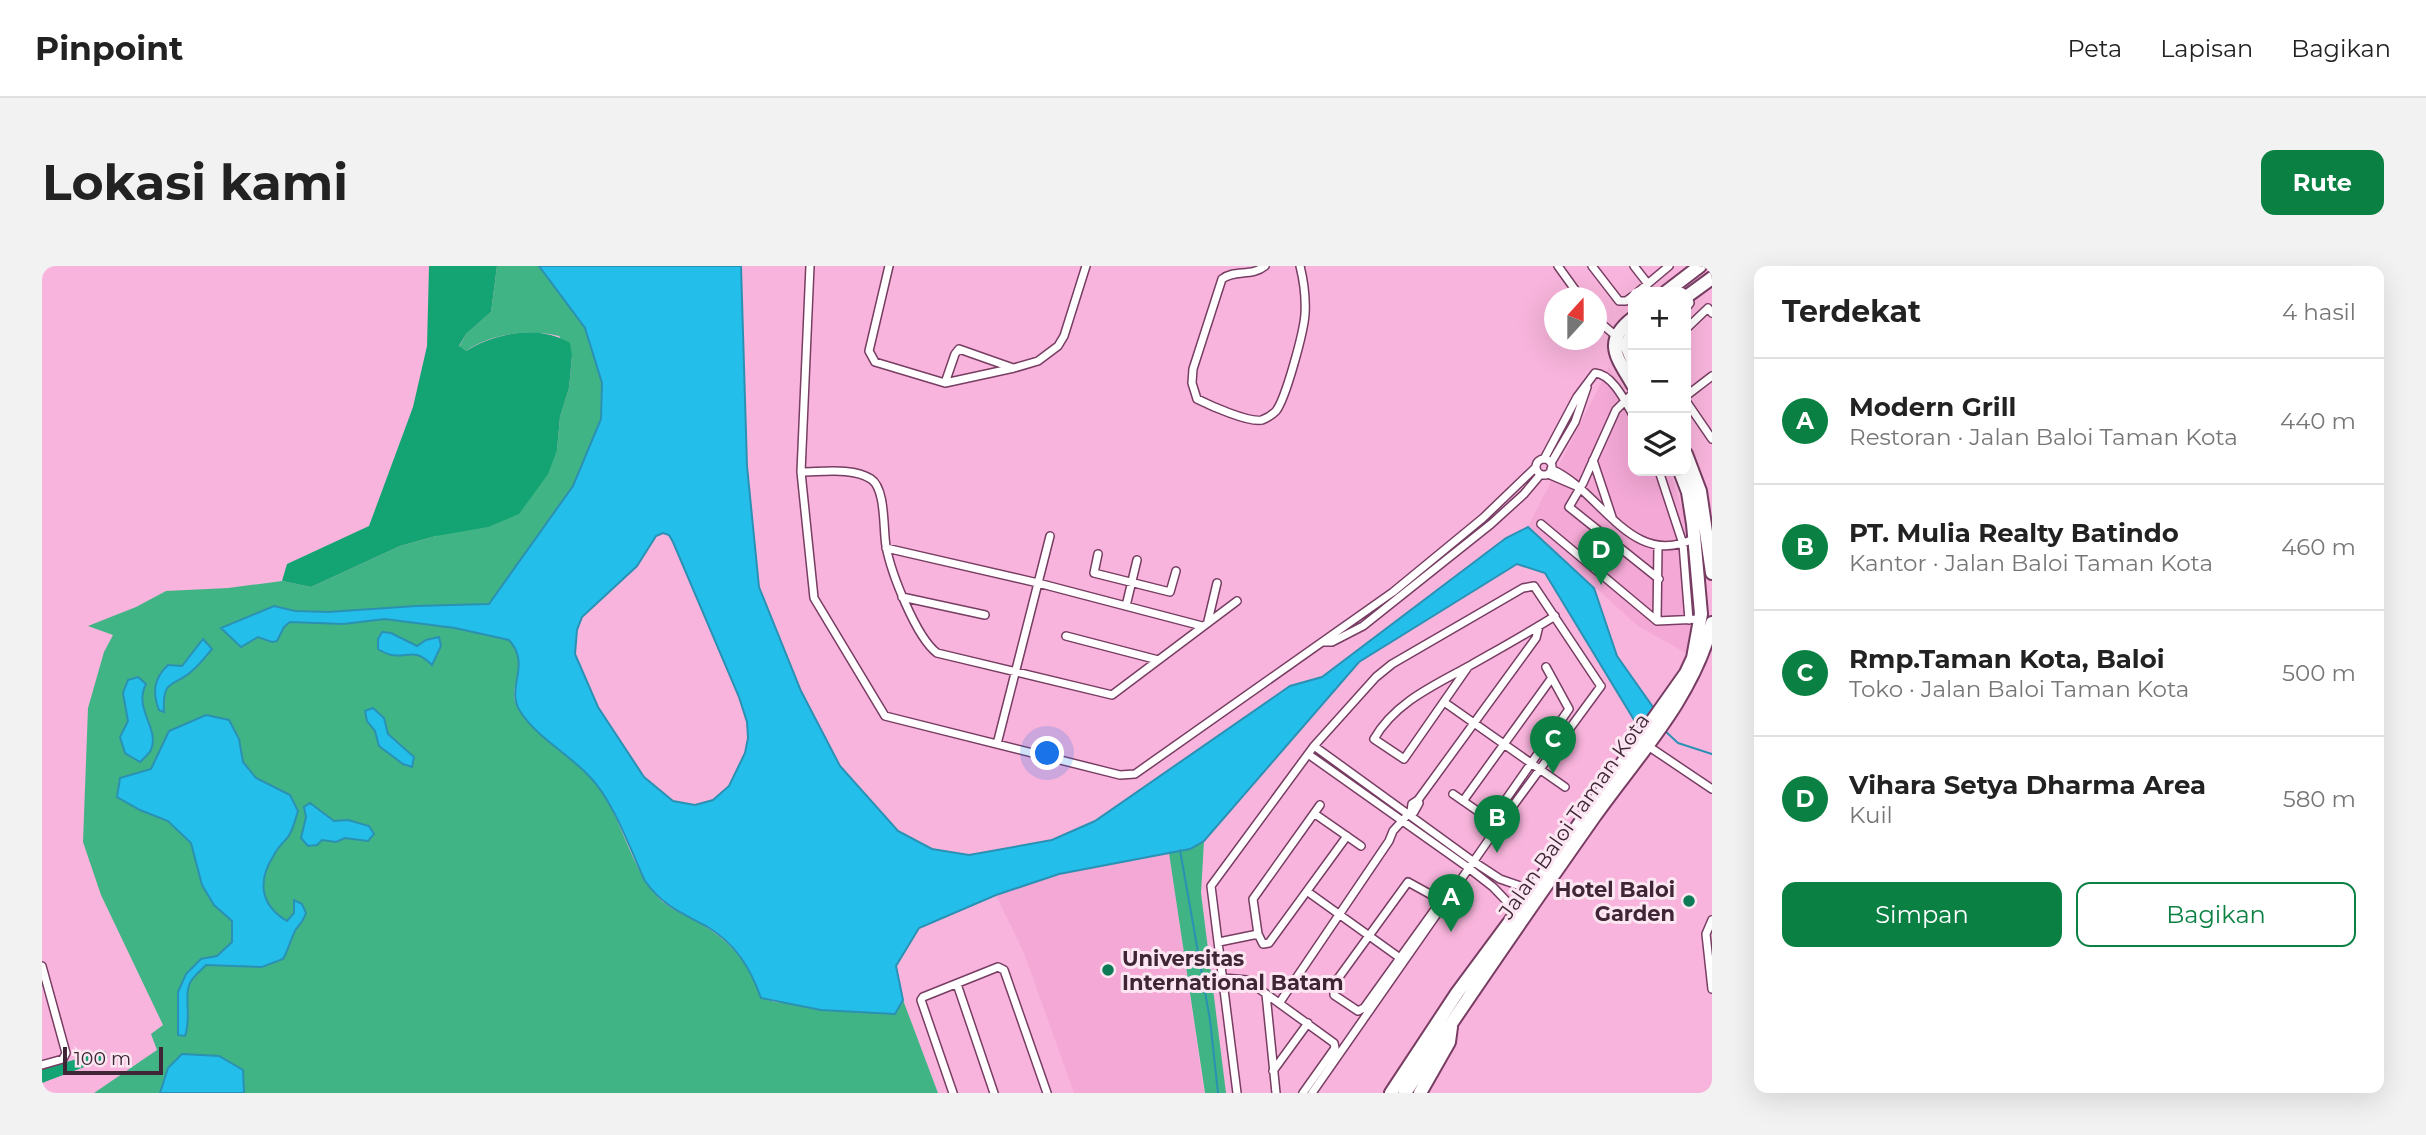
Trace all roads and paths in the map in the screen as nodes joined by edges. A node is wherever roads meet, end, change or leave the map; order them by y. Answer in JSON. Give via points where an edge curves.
{"nodes":[{"id":1,"x":810,"y":266,"type":"edge"},
{"id":2,"x":889,"y":266,"type":"edge"},
{"id":3,"x":1086,"y":266,"type":"edge"},
{"id":4,"x":1265,"y":266,"type":"edge"},
{"id":5,"x":1300,"y":266,"type":"edge"},
{"id":6,"x":1558,"y":266,"type":"edge"},
{"id":7,"x":1592,"y":266,"type":"edge"},
{"id":8,"x":1634,"y":266,"type":"edge"},
{"id":9,"x":1669,"y":266,"type":"edge"},
{"id":10,"x":1700,"y":266,"type":"edge"},
{"id":11,"x":1712,"y":278,"type":"edge"},
{"id":12,"x":1648,"y":284,"type":"junction"},
{"id":13,"x":1573,"y":287,"type":"edge"},
{"id":14,"x":1644,"y":287,"type":"edge"},
{"id":15,"x":1673,"y":287,"type":"edge"},
{"id":16,"x":1691,"y":297,"type":"edge"},
{"id":17,"x":1628,"y":300,"type":"edge"},
{"id":18,"x":1712,"y":313,"type":"edge"},
{"id":19,"x":1607,"y":323,"type":"edge"},
{"id":20,"x":1691,"y":324,"type":"edge"},
{"id":21,"x":1624,"y":331,"type":"edge"},
{"id":22,"x":1628,"y":350,"type":"edge"},
{"id":23,"x":1014,"y":368,"type":"junction"},
{"id":24,"x":1628,"y":376,"type":"edge"},
{"id":25,"x":1712,"y":376,"type":"edge"},
{"id":26,"x":945,"y":383,"type":"junction"},
{"id":27,"x":1691,"y":395,"type":"edge"},
{"id":28,"x":1628,"y":398,"type":"edge"},
{"id":29,"x":1625,"y":401,"type":"junction"},
{"id":30,"x":1691,"y":405,"type":"edge"},
{"id":31,"x":1632,"y":413,"type":"edge"},
{"id":32,"x":1709,"y":428,"type":"edge"},
{"id":33,"x":1712,"y":439,"type":"edge"},
{"id":34,"x":1593,"y":460,"type":"junction"},
{"id":35,"x":1691,"y":467,"type":"edge"},
{"id":36,"x":1545,"y":468,"type":"junction"},
{"id":37,"x":801,"y":472,"type":"junction"},
{"id":38,"x":1661,"y":476,"type":"edge"},
{"id":39,"x":1682,"y":476,"type":"edge"},
{"id":40,"x":1580,"y":487,"type":"junction"},
{"id":41,"x":1614,"y":521,"type":"junction"},
{"id":42,"x":1541,"y":524,"type":"dead end"},
{"id":43,"x":1050,"y":536,"type":"dead end"},
{"id":44,"x":1689,"y":541,"type":"junction"},
{"id":45,"x":1658,"y":547,"type":"junction"},
{"id":46,"x":886,"y":548,"type":"junction"},
{"id":47,"x":1098,"y":554,"type":"dead end"},
{"id":48,"x":1137,"y":560,"type":"dead end"},
{"id":49,"x":1176,"y":571,"type":"dead end"},
{"id":50,"x":1712,"y":573,"type":"edge"},
{"id":51,"x":1659,"y":579,"type":"junction"},
{"id":52,"x":1131,"y":582,"type":"junction"},
{"id":53,"x":1038,"y":583,"type":"junction"},
{"id":54,"x":1217,"y":583,"type":"dead end"},
{"id":55,"x":902,"y":597,"type":"junction"},
{"id":56,"x":1237,"y":601,"type":"dead end"},
{"id":57,"x":1126,"y":606,"type":"junction"},
{"id":58,"x":985,"y":615,"type":"dead end"},
{"id":59,"x":1555,"y":616,"type":"junction"},
{"id":60,"x":1657,"y":621,"type":"junction"},
{"id":61,"x":1701,"y":621,"type":"edge"},
{"id":62,"x":1205,"y":624,"type":"junction"},
{"id":63,"x":1539,"y":626,"type":"junction"},
{"id":64,"x":1066,"y":636,"type":"dead end"},
{"id":65,"x":1158,"y":660,"type":"junction"},
{"id":66,"x":1468,"y":667,"type":"junction"},
{"id":67,"x":1546,"y":667,"type":"dead end"},
{"id":68,"x":1016,"y":670,"type":"junction"},
{"id":69,"x":1551,"y":678,"type":"junction"},
{"id":70,"x":1444,"y":702,"type":"junction"},
{"id":71,"x":1473,"y":723,"type":"junction"},
{"id":72,"x":1657,"y":723,"type":"junction"},
{"id":73,"x":998,"y":744,"type":"junction"},
{"id":74,"x":1504,"y":744,"type":"junction"},
{"id":75,"x":1314,"y":746,"type":"junction"},
{"id":76,"x":1648,"y":746,"type":"junction"},
{"id":77,"x":1308,"y":754,"type":"junction"},
{"id":78,"x":1536,"y":766,"type":"junction"},
{"id":79,"x":1359,"y":785,"type":"junction"},
{"id":80,"x":1565,"y":787,"type":"dead end"},
{"id":81,"x":1712,"y":789,"type":"edge"},
{"id":82,"x":1453,"y":794,"type":"dead end"},
{"id":83,"x":1462,"y":801,"type":"junction"},
{"id":84,"x":1320,"y":805,"type":"dead end"},
{"id":85,"x":1596,"y":807,"type":"junction"},
{"id":86,"x":1409,"y":813,"type":"junction"},
{"id":87,"x":1315,"y":814,"type":"junction"},
{"id":88,"x":1401,"y":824,"type":"junction"},
{"id":89,"x":1347,"y":836,"type":"junction"},
{"id":90,"x":1361,"y":846,"type":"dead end"},
{"id":91,"x":1474,"y":862,"type":"junction"},
{"id":92,"x":1469,"y":869,"type":"junction"},
{"id":93,"x":1532,"y":890,"type":"junction"},
{"id":94,"x":1308,"y":892,"type":"junction"},
{"id":95,"x":1517,"y":912,"type":"junction"},
{"id":96,"x":1341,"y":914,"type":"junction"},
{"id":97,"x":1712,"y":920,"type":"edge"},
{"id":98,"x":1258,"y":934,"type":"junction"},
{"id":99,"x":1370,"y":935,"type":"junction"},
{"id":100,"x":1219,"y":942,"type":"junction"},
{"id":101,"x":1400,"y":958,"type":"junction"},
{"id":102,"x":42,"y":966,"type":"edge"},
{"id":103,"x":1223,"y":978,"type":"junction"},
{"id":104,"x":957,"y":984,"type":"junction"},
{"id":105,"x":1712,"y":989,"type":"edge"},
{"id":106,"x":1266,"y":994,"type":"junction"},
{"id":107,"x":1462,"y":997,"type":"junction"},
{"id":108,"x":1280,"y":1002,"type":"junction"},
{"id":109,"x":1308,"y":1023,"type":"junction"},
{"id":110,"x":1451,"y":1023,"type":"junction"},
{"id":111,"x":42,"y":1065,"type":"edge"},
{"id":112,"x":1273,"y":1072,"type":"junction"},
{"id":113,"x":953,"y":1093,"type":"edge"},
{"id":114,"x":994,"y":1093,"type":"edge"},
{"id":115,"x":1047,"y":1093,"type":"edge"},
{"id":116,"x":1237,"y":1093,"type":"edge"},
{"id":117,"x":1276,"y":1093,"type":"edge"},
{"id":118,"x":1303,"y":1093,"type":"edge"},
{"id":119,"x":1312,"y":1093,"type":"edge"},
{"id":120,"x":1391,"y":1093,"type":"edge"},
{"id":121,"x":1405,"y":1093,"type":"edge"},
{"id":122,"x":1420,"y":1093,"type":"edge"}],
"edges":[{"from":1,"to":37,"type":"street"},
{"from":2,"to":26,"type":"street","via":[[871,357]]},
{"from":3,"to":23,"type":"street","via":[[1058,346],[1038,361]]},
{"from":4,"to":5,"type":"street","via":[[1222,279],[1192,383],[1197,399],[1259,421],[1276,410],[1305,318]]},
{"from":6,"to":13,"type":"street"},
{"from":7,"to":17,"type":"street","via":[[1619,301]]},
{"from":8,"to":12,"type":"street"},
{"from":9,"to":12,"type":"street"},
{"from":10,"to":15,"type":"highway"},
{"from":11,"to":16,"type":"highway"},
{"from":12,"to":14,"type":"street"},
{"from":18,"to":20,"type":"street","via":[[1708,308]]},
{"from":19,"to":21,"type":"street"},
{"from":21,"to":22,"type":"highway"},
{"from":21,"to":24,"type":"highway","via":[[1615,352]]},
{"from":23,"to":26,"type":"street"},
{"from":23,"to":26,"type":"street","via":[[959,349]]},
{"from":25,"to":27,"type":"street"},
{"from":28,"to":29,"type":"street"},
{"from":29,"to":31,"type":"street"},
{"from":29,"to":34,"type":"street","via":[[1616,410]]},
{"from":29,"to":36,"type":"street","via":[[1605,375],[1591,376],[1575,422]]},
{"from":30,"to":32,"type":"street"},
{"from":32,"to":33,"type":"street"},
{"from":34,"to":40,"type":"street"},
{"from":34,"to":41,"type":"street"},
{"from":35,"to":50,"type":"highway","via":[[1700,491]]},
{"from":36,"to":40,"type":"street"},
{"from":36,"to":73,"type":"street","via":[[1393,592],[1135,774],[1120,775]]},
{"from":37,"to":46,"type":"street","via":[[859,473],[874,481],[880,490]]},
{"from":37,"to":73,"type":"street","via":[[814,598],[885,716]]},
{"from":38,"to":44,"type":"street"},
{"from":39,"to":44,"type":"highway","name":"Jalan Baloi Taman Kota","via":[[1688,492]]},
{"from":40,"to":41,"type":"street"},
{"from":40,"to":51,"type":"street","via":[[1569,507]]},
{"from":41,"to":45,"type":"street"},
{"from":42,"to":60,"type":"street"},
{"from":43,"to":53,"type":"street"},
{"from":44,"to":45,"type":"street"},
{"from":44,"to":61,"type":"highway","name":"Jalan Baloi Taman Kota"},
{"from":45,"to":51,"type":"street"},
{"from":46,"to":53,"type":"street"},
{"from":46,"to":55,"type":"street"},
{"from":47,"to":52,"type":"street","via":[[1094,573]]},
{"from":48,"to":52,"type":"street"},
{"from":49,"to":52,"type":"street","via":[[1170,592]]},
{"from":51,"to":60,"type":"street"},
{"from":52,"to":57,"type":"street"},
{"from":53,"to":57,"type":"street"},
{"from":53,"to":68,"type":"street"},
{"from":54,"to":62,"type":"street"},
{"from":55,"to":58,"type":"street"},
{"from":55,"to":68,"type":"street","via":[[924,640],[937,653]]},
{"from":56,"to":62,"type":"street"},
{"from":57,"to":62,"type":"street"},
{"from":59,"to":63,"type":"street"},
{"from":59,"to":75,"type":"street","via":[[1534,586],[1523,588],[1392,664]]},
{"from":59,"to":78,"type":"street","via":[[1600,686]]},
{"from":60,"to":61,"type":"street"},
{"from":61,"to":72,"type":"highway","name":"Jalan Baloi Taman Kota","via":[[1693,658]]},
{"from":62,"to":65,"type":"street"},
{"from":63,"to":66,"type":"street"},
{"from":63,"to":71,"type":"street","via":[[1536,638]]},
{"from":64,"to":65,"type":"street"},
{"from":65,"to":68,"type":"street","via":[[1112,695]]},
{"from":66,"to":70,"type":"street"},
{"from":66,"to":70,"type":"street","via":[[1406,703],[1374,739],[1404,759]]},
{"from":67,"to":69,"type":"street"},
{"from":68,"to":73,"type":"street"},
{"from":69,"to":74,"type":"street"},
{"from":69,"to":78,"type":"street","via":[[1569,709]]},
{"from":70,"to":71,"type":"street"},
{"from":71,"to":74,"type":"street"},
{"from":71,"to":86,"type":"street"},
{"from":72,"to":76,"type":"highway","name":"Jalan Baloi Taman Kota"},
{"from":72,"to":85,"type":"highway","name":"Jalan Baloi Taman Kota"},
{"from":74,"to":78,"type":"street"},
{"from":74,"to":83,"type":"street"},
{"from":75,"to":77,"type":"street"},
{"from":75,"to":79,"type":"street"},
{"from":76,"to":81,"type":"street"},
{"from":76,"to":85,"type":"highway","name":"Jalan Baloi Taman Kota"},
{"from":77,"to":79,"type":"street"},
{"from":77,"to":100,"type":"street","via":[[1213,883]]},
{"from":78,"to":80,"type":"street"},
{"from":78,"to":83,"type":"street","via":[[1493,818]]},
{"from":78,"to":91,"type":"street"},
{"from":79,"to":86,"type":"street"},
{"from":79,"to":88,"type":"street"},
{"from":82,"to":83,"type":"street"},
{"from":84,"to":87,"type":"street"},
{"from":85,"to":93,"type":"highway","name":"Jalan Baloi Taman Kota"},
{"from":85,"to":107,"type":"highway","name":"Jalan Baloi Taman Kota"},
{"from":86,"to":88,"type":"street"},
{"from":86,"to":91,"type":"street"},
{"from":87,"to":89,"type":"street"},
{"from":87,"to":98,"type":"street","via":[[1253,900]]},
{"from":88,"to":92,"type":"street"},
{"from":88,"to":96,"type":"street"},
{"from":89,"to":90,"type":"street"},
{"from":89,"to":94,"type":"street"},
{"from":91,"to":92,"type":"street"},
{"from":91,"to":93,"type":"street","via":[[1500,879]]},
{"from":92,"to":95,"type":"street"},
{"from":92,"to":119,"type":"street"},
{"from":93,"to":95,"type":"highway","name":"Jalan Baloi Taman Kota"},
{"from":94,"to":96,"type":"street"},
{"from":94,"to":98,"type":"street","via":[[1269,943],[1263,944]]},
{"from":95,"to":107,"type":"highway","name":"Jalan Baloi Taman Kota"},
{"from":96,"to":99,"type":"street"},
{"from":96,"to":108,"type":"street"},
{"from":97,"to":105,"type":"street","via":[[1706,934]]},
{"from":98,"to":100,"type":"street"},
{"from":99,"to":101,"type":"street"},
{"from":99,"to":101,"type":"street","via":[[1334,984],[1334,995],[1360,1010]]},
{"from":99,"to":101,"type":"street","via":[[1408,881],[1437,898],[1438,905]]},
{"from":100,"to":103,"type":"street"},
{"from":102,"to":111,"type":"street","via":[[66,1052],[63,1059]]},
{"from":103,"to":106,"type":"street","via":[[1247,980]]},
{"from":103,"to":116,"type":"street"},
{"from":104,"to":113,"type":"street","via":[[923,997],[921,1003]]},
{"from":104,"to":114,"type":"street"},
{"from":104,"to":115,"type":"street","via":[[998,967],[1004,970]]},
{"from":106,"to":108,"type":"street"},
{"from":106,"to":112,"type":"street"},
{"from":107,"to":110,"type":"highway","name":"Jalan Baloi Taman Kota"},
{"from":107,"to":120,"type":"highway","name":"Jalan Baloi Taman Kota"},
{"from":108,"to":109,"type":"street"},
{"from":109,"to":112,"type":"street"},
{"from":109,"to":118,"type":"street","via":[[1335,1048]]},
{"from":110,"to":121,"type":"highway","name":"Jalan Baloi Taman Kota"},
{"from":110,"to":122,"type":"highway","via":[[1449,1042]]},
{"from":112,"to":117,"type":"street"}]}
